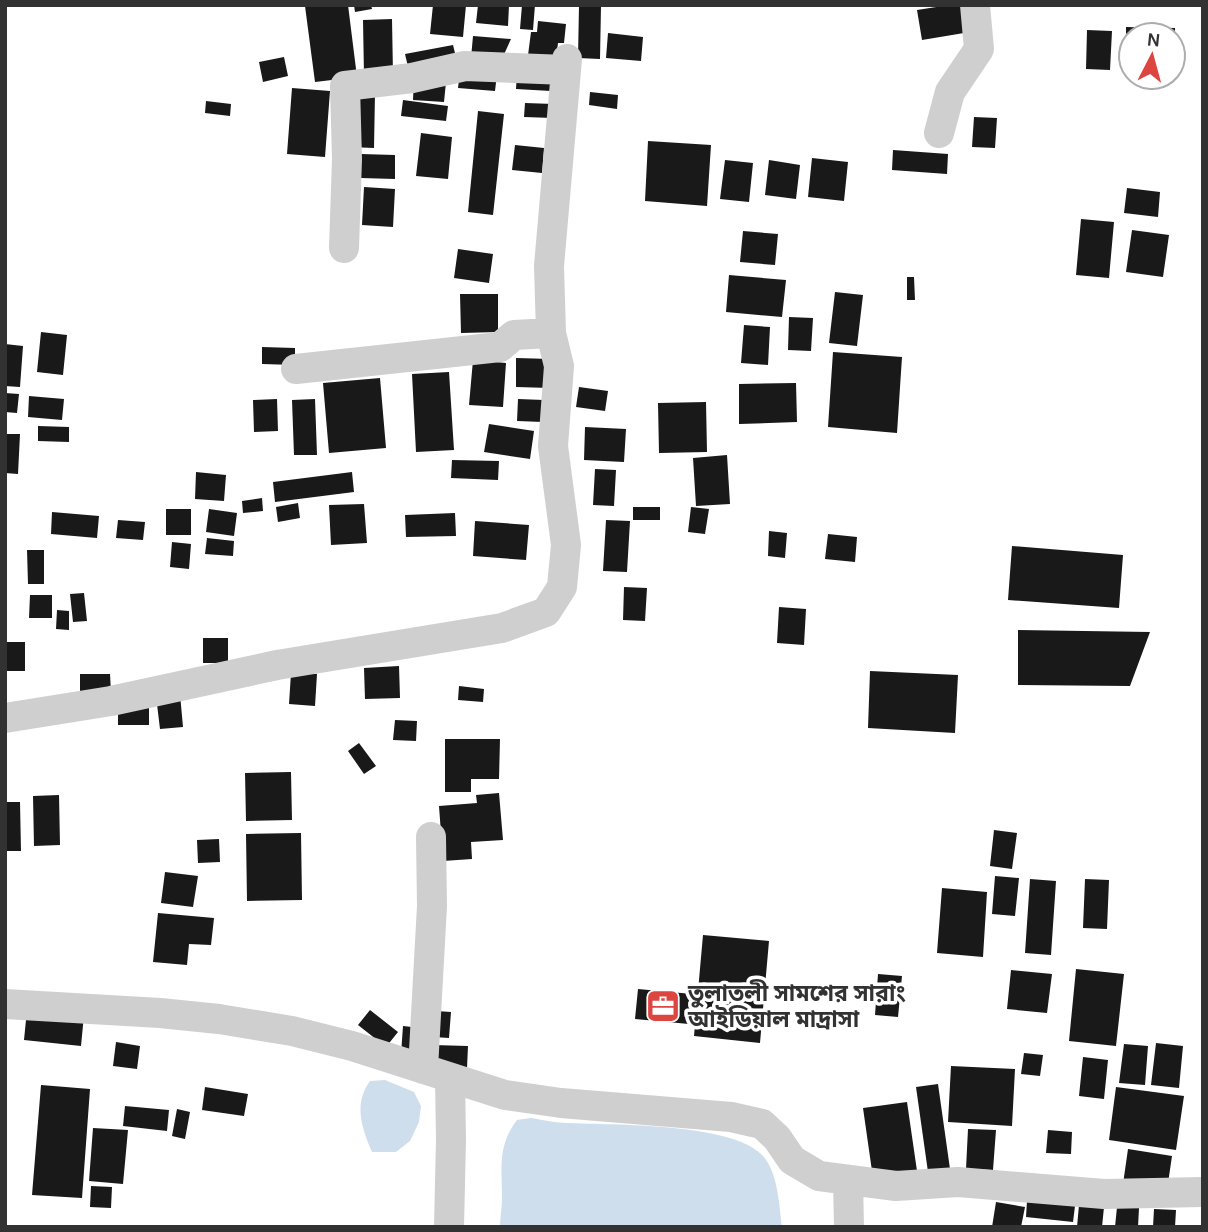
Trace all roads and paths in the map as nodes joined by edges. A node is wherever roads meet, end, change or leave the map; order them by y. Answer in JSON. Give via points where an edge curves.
{"nodes":[{"id":1,"x":975,"y":5,"type":"edge"},
{"id":2,"x":939,"y":133,"type":"dead end"},
{"id":3,"x":344,"y":248,"type":"dead end"},
{"id":4,"x":551,"y":333,"type":"junction"},
{"id":5,"x":296,"y":369,"type":"dead end"},
{"id":6,"x":5,"y":718,"type":"edge"},
{"id":7,"x":432,"y":837,"type":"dead end"},
{"id":8,"x":5,"y":1004,"type":"edge"},
{"id":9,"x":436,"y":1074,"type":"junction"},
{"id":10,"x":848,"y":1181,"type":"junction"},
{"id":11,"x":1203,"y":1192,"type":"edge"},
{"id":12,"x":449,"y":1227,"type":"edge"},
{"id":13,"x":849,"y":1227,"type":"edge"}],
"edges":[{"from":1,"to":2,"type":"street","via":[[979,49],[950,92]]},
{"from":3,"to":4,"type":"street","via":[[345,86],[465,66],[566,65],[549,266]]},
{"from":4,"to":5,"type":"street","via":[[514,335],[500,347]]},
{"from":4,"to":6,"type":"street","via":[[559,366],[553,446],[566,545],[562,587],[546,612],[502,628],[277,664],[111,701]]},
{"from":7,"to":9,"type":"street"},
{"from":8,"to":9,"type":"street","via":[[219,1019],[352,1046]]},
{"from":9,"to":10,"type":"street","via":[[516,1097],[731,1117],[762,1124],[792,1160],[819,1176]]},
{"from":9,"to":12,"type":"street","via":[[451,1139]]},
{"from":10,"to":11,"type":"street","via":[[896,1186],[958,1182],[1104,1194]]},
{"from":10,"to":13,"type":"street"}]}
